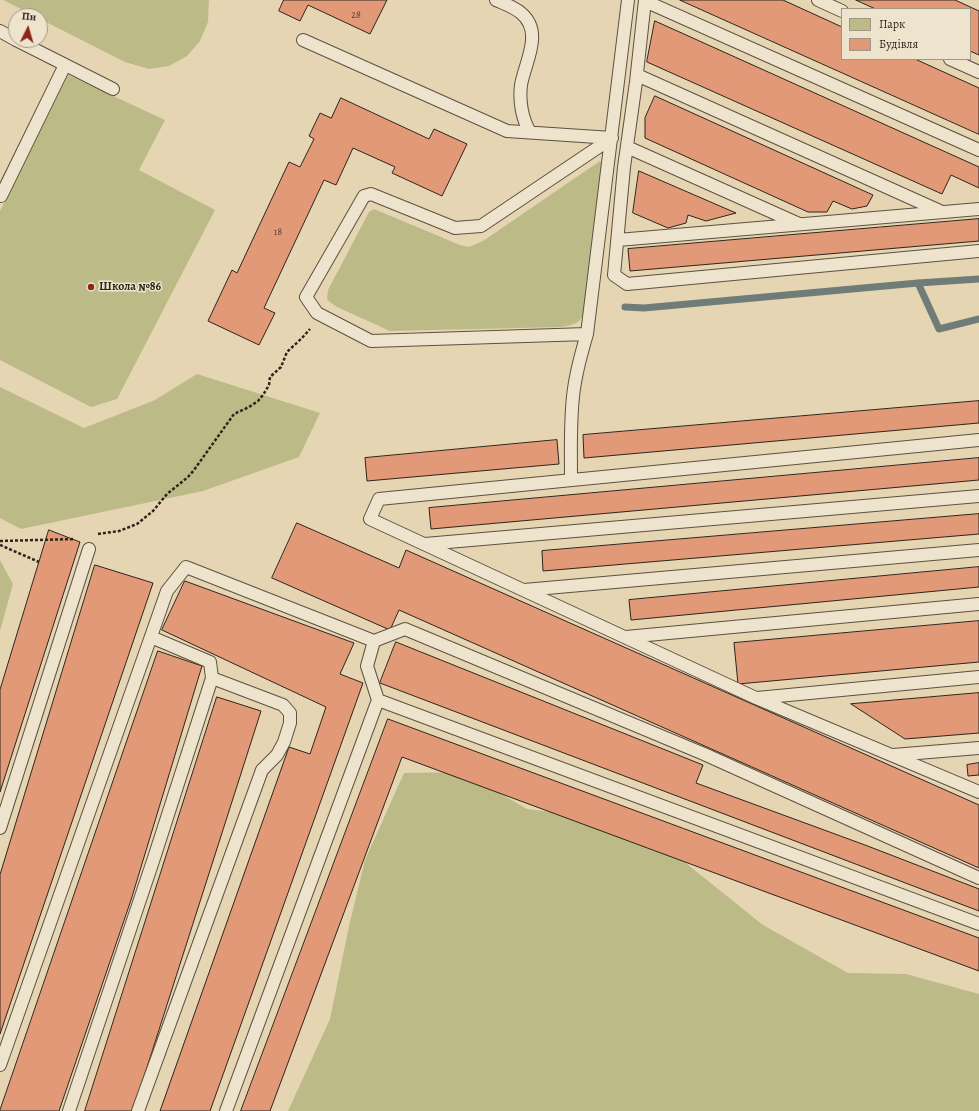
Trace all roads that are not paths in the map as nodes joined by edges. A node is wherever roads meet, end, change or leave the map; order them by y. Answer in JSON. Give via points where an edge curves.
{"nodes":[{"id":1,"x":496,"y":0,"type":"edge"},
{"id":2,"x":628,"y":0,"type":"edge"},
{"id":3,"x":645,"y":0,"type":"edge"},
{"id":4,"x":818,"y":0,"type":"edge"},
{"id":5,"x":841,"y":11,"type":"edge"},
{"id":6,"x":304,"y":40,"type":"dead end"},
{"id":7,"x":31,"y":48,"type":"edge"},
{"id":8,"x":952,"y":60,"type":"edge"},
{"id":9,"x":64,"y":65,"type":"junction"},
{"id":10,"x":979,"y":72,"type":"edge"},
{"id":11,"x":637,"y":75,"type":"junction"},
{"id":12,"x":113,"y":89,"type":"dead end"},
{"id":13,"x":530,"y":132,"type":"junction"},
{"id":14,"x":612,"y":138,"type":"junction"},
{"id":15,"x":627,"y":147,"type":"junction"},
{"id":16,"x":979,"y":150,"type":"edge"},
{"id":17,"x":2,"y":196,"type":"dead end"},
{"id":18,"x":979,"y":209,"type":"edge"},
{"id":19,"x":943,"y":212,"type":"junction"},
{"id":20,"x":800,"y":224,"type":"junction"},
{"id":21,"x":618,"y":240,"type":"junction"},
{"id":22,"x":979,"y":251,"type":"edge"},
{"id":23,"x":587,"y":334,"type":"junction"},
{"id":24,"x":979,"y":440,"type":"edge"},
{"id":25,"x":571,"y":480,"type":"junction"},
{"id":26,"x":979,"y":496,"type":"edge"},
{"id":27,"x":424,"y":544,"type":"junction"},
{"id":28,"x":89,"y":550,"type":"dead end"},
{"id":29,"x":979,"y":550,"type":"edge"},
{"id":30,"x":524,"y":590,"type":"junction"},
{"id":31,"x":979,"y":604,"type":"edge"},
{"id":32,"x":151,"y":637,"type":"junction"},
{"id":33,"x":624,"y":637,"type":"junction"},
{"id":34,"x":374,"y":641,"type":"junction"},
{"id":35,"x":979,"y":677,"type":"edge"},
{"id":36,"x":212,"y":678,"type":"junction"},
{"id":37,"x":756,"y":698,"type":"junction"},
{"id":38,"x":378,"y":700,"type":"junction"},
{"id":39,"x":979,"y":748,"type":"edge"},
{"id":40,"x":890,"y":755,"type":"junction"},
{"id":41,"x":979,"y":792,"type":"edge"},
{"id":42,"x":0,"y":828,"type":"edge"},
{"id":43,"x":979,"y":878,"type":"edge"},
{"id":44,"x":979,"y":924,"type":"edge"},
{"id":45,"x":0,"y":1065,"type":"edge"},
{"id":46,"x":69,"y":1111,"type":"edge"},
{"id":47,"x":138,"y":1111,"type":"edge"},
{"id":48,"x":226,"y":1111,"type":"edge"}],
"edges":[{"from":1,"to":13,"type":"lane","via":[[521,13],[528,22],[531,32],[531,52],[520,93],[523,116]]},
{"from":2,"to":14,"type":"lane"},
{"from":3,"to":11,"type":"lane"},
{"from":3,"to":16,"type":"lane"},
{"from":4,"to":5,"type":"lane"},
{"from":6,"to":13,"type":"lane","via":[[507,131]]},
{"from":7,"to":9,"type":"lane"},
{"from":8,"to":10,"type":"lane"},
{"from":9,"to":12,"type":"lane"},
{"from":9,"to":17,"type":"lane"},
{"from":11,"to":15,"type":"lane"},
{"from":11,"to":19,"type":"lane"},
{"from":13,"to":14,"type":"lane"},
{"from":14,"to":23,"type":"lane"},
{"from":14,"to":23,"type":"lane","via":[[481,226],[455,228],[371,194],[364,196],[306,296],[318,313],[371,341]]},
{"from":15,"to":20,"type":"lane"},
{"from":15,"to":21,"type":"lane"},
{"from":18,"to":19,"type":"lane"},
{"from":19,"to":20,"type":"lane"},
{"from":20,"to":21,"type":"lane"},
{"from":21,"to":22,"type":"lane","via":[[614,275],[626,284]]},
{"from":23,"to":25,"type":"lane","via":[[573,396]]},
{"from":24,"to":25,"type":"lane"},
{"from":25,"to":27,"type":"lane","via":[[379,498],[370,519]]},
{"from":26,"to":27,"type":"lane"},
{"from":27,"to":30,"type":"lane"},
{"from":28,"to":42,"type":"lane"},
{"from":29,"to":30,"type":"lane"},
{"from":30,"to":33,"type":"lane"},
{"from":31,"to":33,"type":"lane"},
{"from":32,"to":34,"type":"lane","via":[[167,591],[186,567]]},
{"from":32,"to":36,"type":"lane","via":[[210,662]]},
{"from":32,"to":45,"type":"lane"},
{"from":33,"to":37,"type":"lane"},
{"from":34,"to":38,"type":"lane","via":[[367,666]]},
{"from":34,"to":43,"type":"lane","via":[[405,629],[704,754]]},
{"from":35,"to":37,"type":"lane"},
{"from":36,"to":46,"type":"lane"},
{"from":36,"to":47,"type":"lane","via":[[283,705],[290,713],[290,723],[277,755],[262,770]]},
{"from":37,"to":40,"type":"lane"},
{"from":38,"to":44,"type":"lane"},
{"from":38,"to":48,"type":"lane"},
{"from":39,"to":40,"type":"lane"},
{"from":40,"to":41,"type":"lane"}]}
